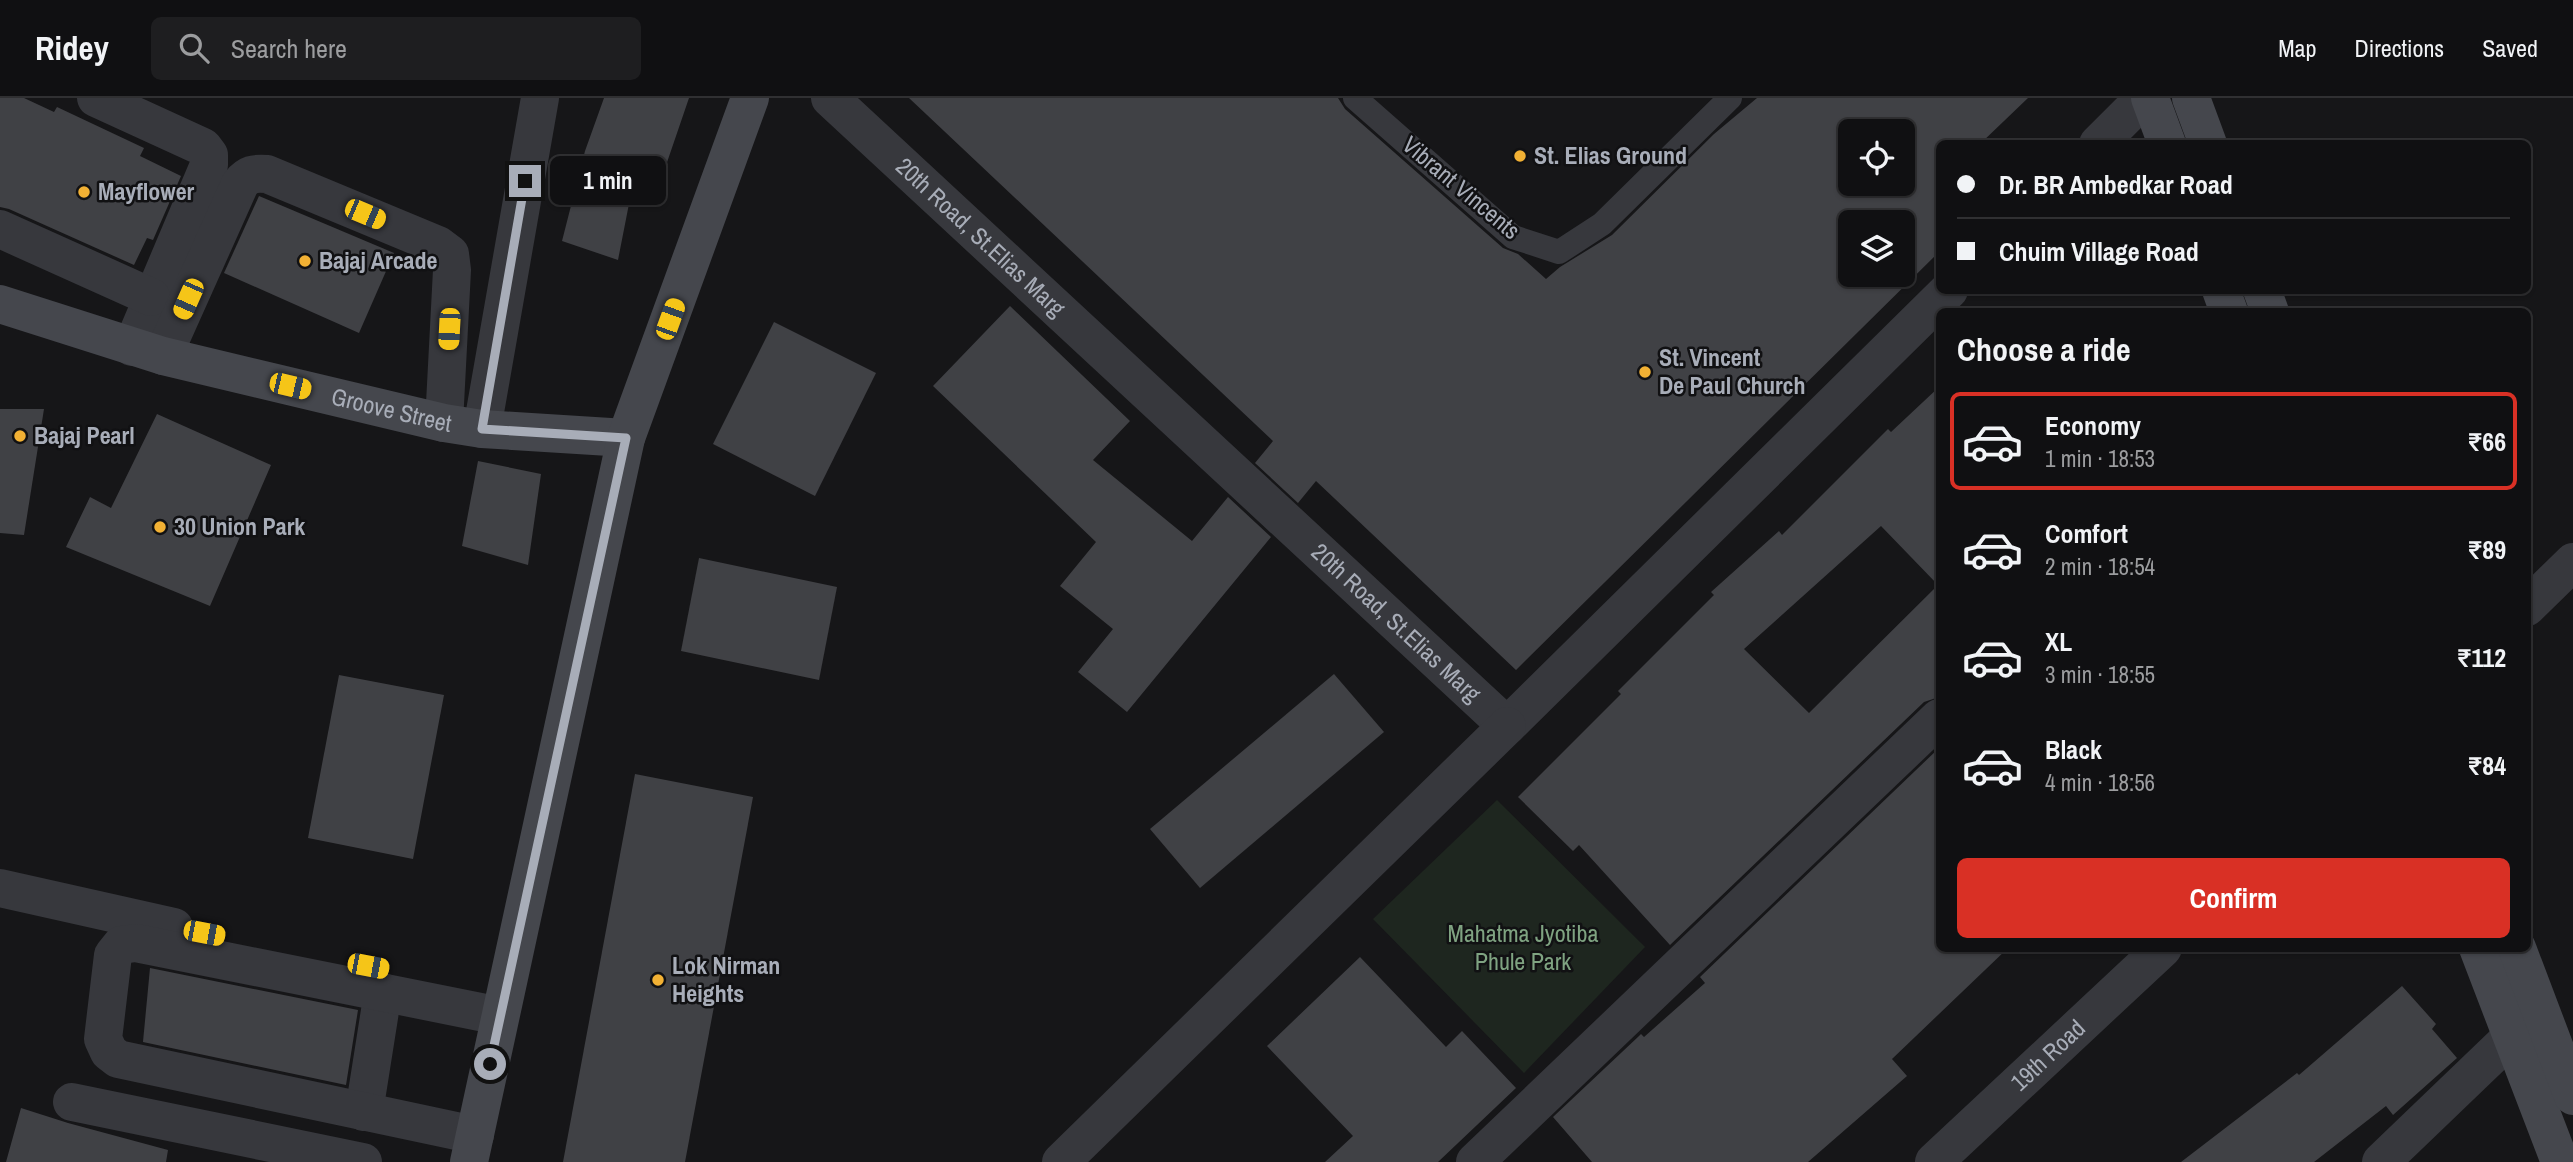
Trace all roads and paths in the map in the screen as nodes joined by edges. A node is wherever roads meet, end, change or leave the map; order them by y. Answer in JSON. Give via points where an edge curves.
{"nodes":[{"id":1,"x":96,"y":98,"type":"edge"},
{"id":2,"x":540,"y":98,"type":"edge"},
{"id":3,"x":750,"y":98,"type":"edge"},
{"id":4,"x":830,"y":98,"type":"edge"},
{"id":5,"x":1355,"y":98,"type":"edge"},
{"id":6,"x":1730,"y":98,"type":"edge"},
{"id":7,"x":2144,"y":98,"type":"edge"},
{"id":8,"x":2150,"y":98,"type":"edge"},
{"id":9,"x":2191,"y":98,"type":"edge"},
{"id":10,"x":2102,"y":140,"type":"edge"},
{"id":11,"x":2166,"y":140,"type":"edge"},
{"id":12,"x":2207,"y":140,"type":"edge"},
{"id":13,"x":0,"y":229,"type":"edge"},
{"id":14,"x":1945,"y":294,"type":"edge"},
{"id":15,"x":151,"y":298,"type":"junction"},
{"id":16,"x":0,"y":304,"type":"edge"},
{"id":17,"x":147,"y":351,"type":"junction"},
{"id":18,"x":444,"y":423,"type":"junction"},
{"id":19,"x":482,"y":429,"type":"junction"},
{"id":20,"x":626,"y":438,"type":"junction"},
{"id":21,"x":2573,"y":562,"type":"edge"},
{"id":22,"x":2531,"y":603,"type":"edge"},
{"id":23,"x":1936,"y":721,"type":"edge"},
{"id":24,"x":1507,"y":726,"type":"junction"},
{"id":25,"x":0,"y":888,"type":"edge"},
{"id":26,"x":2159,"y":952,"type":"edge"},
{"id":27,"x":2480,"y":952,"type":"edge"},
{"id":28,"x":2518,"y":952,"type":"edge"},
{"id":29,"x":383,"y":992,"type":"junction"},
{"id":30,"x":503,"y":1005,"type":"junction"},
{"id":31,"x":2540,"y":1010,"type":"junction"},
{"id":32,"x":2512,"y":1036,"type":"junction"},
{"id":33,"x":2573,"y":1096,"type":"edge"},
{"id":34,"x":72,"y":1102,"type":"dead end"},
{"id":35,"x":364,"y":1112,"type":"junction"},
{"id":36,"x":472,"y":1149,"type":"edge"},
{"id":37,"x":363,"y":1162,"type":"edge"},
{"id":38,"x":1061,"y":1162,"type":"edge"},
{"id":39,"x":1475,"y":1162,"type":"edge"},
{"id":40,"x":1934,"y":1162,"type":"edge"},
{"id":41,"x":2381,"y":1162,"type":"edge"},
{"id":42,"x":2560,"y":1162,"type":"edge"}],
"edges":[{"from":1,"to":15,"type":"street","via":[[203,147],[209,155]]},
{"from":2,"to":19,"type":"street"},
{"from":3,"to":20,"type":"street"},
{"from":4,"to":24,"type":"street","name":"20th Road, St.Elias Marg"},
{"from":5,"to":6,"type":"lane","name":"Vibrant Vincents","via":[[1513,237],[1559,252],[1602,224]]},
{"from":7,"to":10,"type":"street"},
{"from":8,"to":11,"type":"street"},
{"from":9,"to":12,"type":"street"},
{"from":13,"to":15,"type":"street"},
{"from":14,"to":24,"type":"street"},
{"from":15,"to":17,"type":"street"},
{"from":16,"to":17,"type":"street","name":"Groove Street"},
{"from":17,"to":18,"type":"street","name":"Groove Street"},
{"from":17,"to":18,"type":"street","via":[[240,184],[254,173],[267,174],[450,254]]},
{"from":18,"to":19,"type":"street","name":"Groove Street"},
{"from":19,"to":20,"type":"street","name":"Groove Street"},
{"from":20,"to":30,"type":"street"},
{"from":21,"to":22,"type":"street"},
{"from":23,"to":39,"type":"street"},
{"from":24,"to":38,"type":"street"},
{"from":25,"to":30,"type":"street"},
{"from":26,"to":40,"type":"street","name":"19th Road"},
{"from":27,"to":32,"type":"street"},
{"from":28,"to":31,"type":"street"},
{"from":29,"to":30,"type":"street"},
{"from":29,"to":35,"type":"street"},
{"from":29,"to":35,"type":"street","via":[[136,943],[121,945],[113,955],[103,1039],[118,1059]]},
{"from":30,"to":36,"type":"street"},
{"from":31,"to":32,"type":"street"},
{"from":31,"to":33,"type":"street"},
{"from":32,"to":41,"type":"street"},
{"from":32,"to":42,"type":"street"},
{"from":34,"to":37,"type":"street"},
{"from":35,"to":36,"type":"street"}]}
